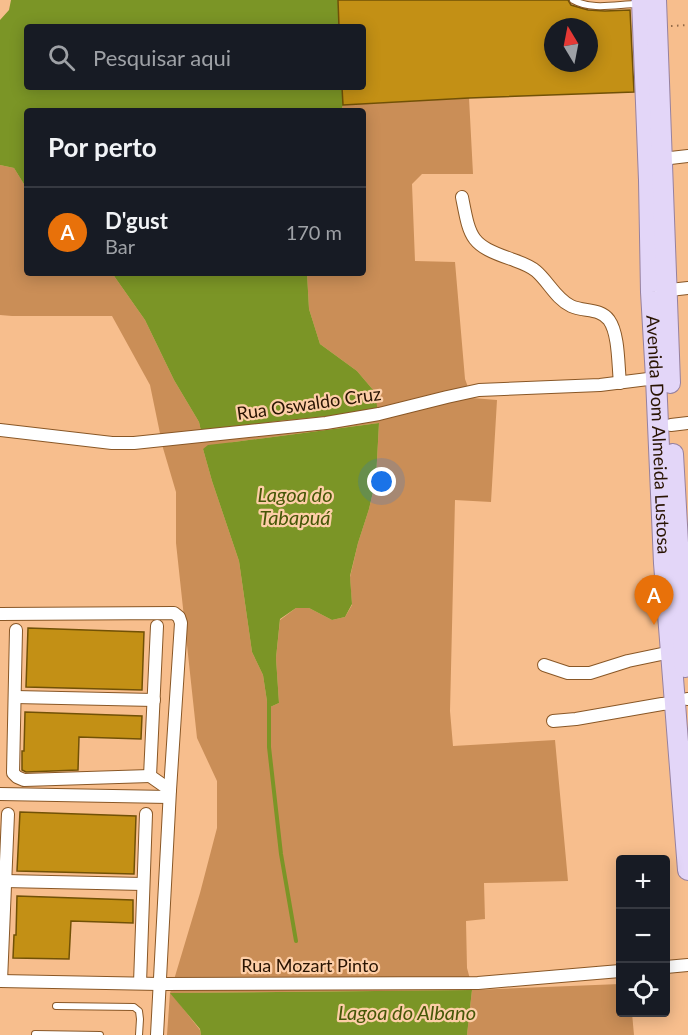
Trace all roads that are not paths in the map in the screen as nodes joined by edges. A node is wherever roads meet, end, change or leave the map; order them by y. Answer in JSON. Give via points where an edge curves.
{"nodes":[{"id":1,"x":573,"y":0,"type":"edge"},
{"id":2,"x":647,"y":1,"type":"edge"},
{"id":3,"x":688,"y":156,"type":"edge"},
{"id":4,"x":662,"y":159,"type":"junction"},
{"id":5,"x":462,"y":197,"type":"dead end"},
{"id":6,"x":688,"y":288,"type":"edge"},
{"id":7,"x":658,"y":292,"type":"junction"},
{"id":8,"x":656,"y":378,"type":"junction"},
{"id":9,"x":620,"y":382,"type":"junction"},
{"id":10,"x":680,"y":424,"type":"edge"},
{"id":11,"x":0,"y":430,"type":"edge"},
{"id":12,"x":677,"y":562,"type":"edge"},
{"id":13,"x":0,"y":614,"type":"edge"},
{"id":14,"x":157,"y":626,"type":"dead end"},
{"id":15,"x":16,"y":630,"type":"dead end"},
{"id":16,"x":671,"y":652,"type":"junction"},
{"id":17,"x":544,"y":665,"type":"dead end"},
{"id":18,"x":15,"y":697,"type":"junction"},
{"id":19,"x":154,"y":700,"type":"junction"},
{"id":20,"x":685,"y":703,"type":"edge"},
{"id":21,"x":553,"y":721,"type":"dead end"},
{"id":22,"x":150,"y":776,"type":"junction"},
{"id":23,"x":0,"y":794,"type":"edge"},
{"id":24,"x":170,"y":794,"type":"junction"},
{"id":25,"x":8,"y":814,"type":"dead end"},
{"id":26,"x":146,"y":814,"type":"dead end"},
{"id":27,"x":688,"y":870,"type":"edge"},
{"id":28,"x":5,"y":881,"type":"junction"},
{"id":29,"x":143,"y":884,"type":"junction"},
{"id":30,"x":688,"y":965,"type":"edge"},
{"id":31,"x":670,"y":967,"type":"edge"},
{"id":32,"x":616,"y":971,"type":"edge"},
{"id":33,"x":1,"y":981,"type":"edge"},
{"id":34,"x":140,"y":983,"type":"junction"},
{"id":35,"x":159,"y":984,"type":"junction"},
{"id":36,"x":56,"y":1006,"type":"dead end"},
{"id":37,"x":140,"y":1019,"type":"junction"},
{"id":38,"x":157,"y":1020,"type":"junction"},
{"id":39,"x":35,"y":1034,"type":"edge"},
{"id":40,"x":100,"y":1035,"type":"edge"},
{"id":41,"x":139,"y":1035,"type":"edge"},
{"id":42,"x":156,"y":1035,"type":"edge"}],
"edges":[{"from":1,"to":2,"type":"lane","via":[[594,6]]},
{"from":2,"to":4,"type":"main road","name":"Avenida Dom Almeida Lustosa"},
{"from":2,"to":7,"type":"main road","name":"Avenida Dom Almeida Lustosa","via":[[649,180]]},
{"from":3,"to":4,"type":"street"},
{"from":4,"to":7,"type":"main road","name":"Avenida Dom Almeida Lustosa"},
{"from":5,"to":9,"type":"street","via":[[467,226],[479,245],[535,270],[563,301],[605,315],[615,334]]},
{"from":6,"to":7,"type":"street"},
{"from":7,"to":8,"type":"main road","name":"Avenida Dom Almeida Lustosa"},
{"from":7,"to":10,"type":"main road","name":"Avenida Dom Almeida Lustosa"},
{"from":8,"to":9,"type":"street","name":"Rua Oswaldo Cruz"},
{"from":8,"to":12,"type":"main road","name":"Avenida Dom Almeida Lustosa"},
{"from":9,"to":11,"type":"street","name":"Rua Oswaldo Cruz","via":[[479,390],[326,423],[134,443]]},
{"from":10,"to":12,"type":"main road","name":"Avenida Dom Almeida Lustosa"},
{"from":12,"to":16,"type":"main road","name":"Avenida Dom Almeida Lustosa"},
{"from":12,"to":20,"type":"main road","name":"Avenida Dom Almeida Lustosa"},
{"from":13,"to":24,"type":"street","via":[[179,616]]},
{"from":14,"to":19,"type":"street"},
{"from":15,"to":18,"type":"street"},
{"from":16,"to":17,"type":"street","via":[[590,673],[568,673]]},
{"from":16,"to":20,"type":"main road","name":"Avenida Dom Almeida Lustosa"},
{"from":18,"to":19,"type":"street"},
{"from":18,"to":22,"type":"street","via":[[13,773],[17,777],[24,780]]},
{"from":19,"to":22,"type":"street"},
{"from":20,"to":21,"type":"street"},
{"from":20,"to":27,"type":"main road","name":"Avenida Dom Almeida Lustosa"},
{"from":22,"to":24,"type":"street"},
{"from":23,"to":24,"type":"street"},
{"from":24,"to":35,"type":"street"},
{"from":25,"to":28,"type":"street"},
{"from":26,"to":29,"type":"street"},
{"from":28,"to":29,"type":"street"},
{"from":28,"to":33,"type":"street"},
{"from":29,"to":34,"type":"street"},
{"from":30,"to":31,"type":"street"},
{"from":32,"to":35,"type":"street","name":"Rua Mozart Pinto","via":[[478,983]]},
{"from":33,"to":34,"type":"street","name":"Rua Mozart Pinto"},
{"from":34,"to":35,"type":"street","name":"Rua Mozart Pinto"},
{"from":35,"to":38,"type":"street"},
{"from":36,"to":37,"type":"lane","via":[[134,1007]]},
{"from":37,"to":38,"type":"lane"},
{"from":37,"to":41,"type":"lane"},
{"from":38,"to":42,"type":"street"},
{"from":39,"to":40,"type":"lane"}]}
